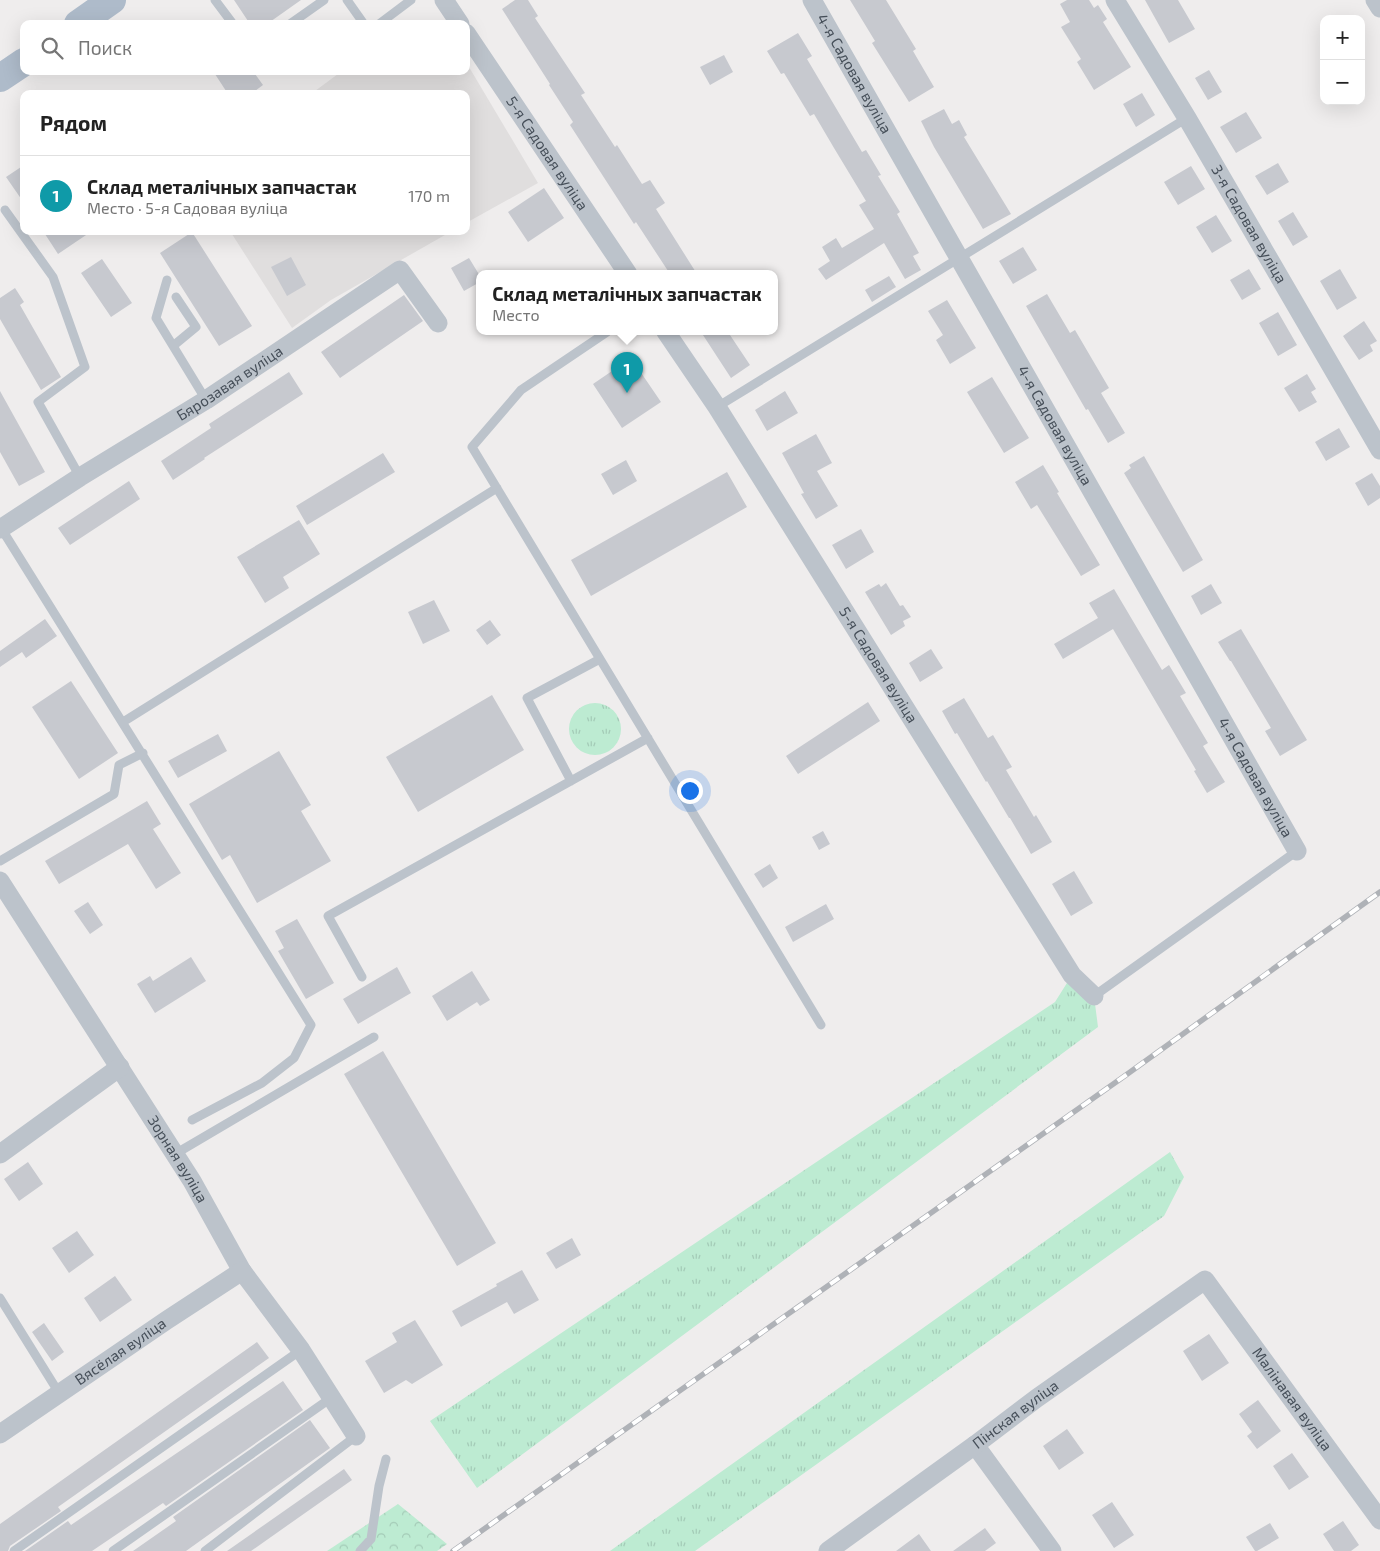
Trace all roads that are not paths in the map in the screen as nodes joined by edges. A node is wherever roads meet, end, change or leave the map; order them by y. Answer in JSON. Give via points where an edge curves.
{"nodes":[{"id":1,"x":112,"y":0,"type":"edge"},
{"id":2,"x":215,"y":0,"type":"edge"},
{"id":3,"x":324,"y":0,"type":"edge"},
{"id":4,"x":347,"y":0,"type":"edge"},
{"id":5,"x":412,"y":0,"type":"edge"},
{"id":6,"x":444,"y":0,"type":"edge"},
{"id":7,"x":812,"y":0,"type":"edge"},
{"id":8,"x":1115,"y":0,"type":"edge"},
{"id":9,"x":1375,"y":0,"type":"edge"},
{"id":10,"x":1380,"y":8,"type":"edge"},
{"id":11,"x":84,"y":20,"type":"edge"},
{"id":12,"x":229,"y":20,"type":"edge"},
{"id":13,"x":296,"y":20,"type":"edge"},
{"id":14,"x":361,"y":20,"type":"edge"},
{"id":15,"x":384,"y":20,"type":"edge"},
{"id":16,"x":457,"y":20,"type":"edge"},
{"id":17,"x":470,"y":39,"type":"edge"},
{"id":18,"x":20,"y":65,"type":"edge"},
{"id":19,"x":0,"y":78,"type":"edge"},
{"id":20,"x":1187,"y":118,"type":"junction"},
{"id":21,"x":6,"y":210,"type":"dead end"},
{"id":22,"x":20,"y":230,"type":"edge"},
{"id":23,"x":24,"y":235,"type":"edge"},
{"id":24,"x":959,"y":258,"type":"junction"},
{"id":25,"x":625,"y":270,"type":"edge"},
{"id":26,"x":166,"y":280,"type":"dead end"},
{"id":27,"x":176,"y":297,"type":"dead end"},
{"id":28,"x":438,"y":323,"type":"dead end"},
{"id":29,"x":603,"y":335,"type":"edge"},
{"id":30,"x":668,"y":335,"type":"edge"},
{"id":31,"x":173,"y":346,"type":"junction"},
{"id":32,"x":206,"y":400,"type":"junction"},
{"id":33,"x":717,"y":407,"type":"junction"},
{"id":34,"x":1380,"y":450,"type":"edge"},
{"id":35,"x":80,"y":478,"type":"junction"},
{"id":36,"x":498,"y":488,"type":"junction"},
{"id":37,"x":0,"y":528,"type":"edge"},
{"id":38,"x":600,"y":659,"type":"junction"},
{"id":39,"x":123,"y":722,"type":"junction"},
{"id":40,"x":648,"y":738,"type":"junction"},
{"id":41,"x":143,"y":753,"type":"junction"},
{"id":42,"x":571,"y":781,"type":"junction"},
{"id":43,"x":1297,"y":850,"type":"joint"},
{"id":44,"x":0,"y":861,"type":"edge"},
{"id":45,"x":0,"y":881,"type":"edge"},
{"id":46,"x":362,"y":977,"type":"dead end"},
{"id":47,"x":1094,"y":996,"type":"joint"},
{"id":48,"x":820,"y":1025,"type":"dead end"},
{"id":49,"x":374,"y":1037,"type":"dead end"},
{"id":50,"x":120,"y":1067,"type":"junction"},
{"id":51,"x":192,"y":1120,"type":"dead end"},
{"id":52,"x":0,"y":1154,"type":"edge"},
{"id":53,"x":175,"y":1154,"type":"junction"},
{"id":54,"x":242,"y":1271,"type":"junction"},
{"id":55,"x":1205,"y":1280,"type":"joint"},
{"id":56,"x":0,"y":1298,"type":"edge"},
{"id":57,"x":300,"y":1350,"type":"junction"},
{"id":58,"x":59,"y":1394,"type":"junction"},
{"id":59,"x":331,"y":1398,"type":"junction"},
{"id":60,"x":0,"y":1434,"type":"edge"},
{"id":61,"x":356,"y":1436,"type":"joint"},
{"id":62,"x":975,"y":1445,"type":"junction"},
{"id":63,"x":386,"y":1459,"type":"dead end"},
{"id":64,"x":1380,"y":1520,"type":"edge"},
{"id":65,"x":14,"y":1551,"type":"edge"},
{"id":66,"x":113,"y":1551,"type":"edge"},
{"id":67,"x":205,"y":1551,"type":"edge"},
{"id":68,"x":360,"y":1551,"type":"edge"},
{"id":69,"x":828,"y":1551,"type":"edge"},
{"id":70,"x":1052,"y":1551,"type":"edge"}],
"edges":[{"from":1,"to":11,"type":"main road"},
{"from":2,"to":12,"type":"lane"},
{"from":3,"to":13,"type":"lane"},
{"from":4,"to":14,"type":"lane"},
{"from":5,"to":15,"type":"lane"},
{"from":6,"to":16,"type":"street"},
{"from":7,"to":24,"type":"street","name":"4-я Садовая вуліца"},
{"from":8,"to":20,"type":"street","name":"3-я Садовая вуліца"},
{"from":9,"to":10,"type":"street"},
{"from":17,"to":25,"type":"street","name":"5-я Садовая вуліца"},
{"from":18,"to":19,"type":"main road"},
{"from":20,"to":24,"type":"lane"},
{"from":20,"to":34,"type":"street","name":"3-я Садовая вуліца"},
{"from":21,"to":22,"type":"lane"},
{"from":23,"to":35,"type":"lane","via":[[53,277],[85,368],[38,402]]},
{"from":24,"to":33,"type":"lane"},
{"from":24,"to":43,"type":"street","name":"4-я Садовая вуліца"},
{"from":26,"to":31,"type":"lane","via":[[156,318]]},
{"from":27,"to":31,"type":"lane","via":[[196,327]]},
{"from":28,"to":32,"type":"street","name":"Бярозавая вуліца","via":[[400,270]]},
{"from":29,"to":36,"type":"lane","via":[[521,390],[472,447]]},
{"from":30,"to":33,"type":"street","name":"5-я Садовая вуліца"},
{"from":31,"to":32,"type":"lane"},
{"from":32,"to":35,"type":"street","name":"Бярозавая вуліца"},
{"from":33,"to":47,"type":"street","name":"5-я Садовая вуліца","via":[[1072,975]]},
{"from":35,"to":37,"type":"street","name":"Бярозавая вуліца"},
{"from":36,"to":38,"type":"lane"},
{"from":36,"to":39,"type":"lane"},
{"from":37,"to":39,"type":"lane"},
{"from":38,"to":40,"type":"lane"},
{"from":38,"to":42,"type":"lane","via":[[527,698]]},
{"from":39,"to":41,"type":"lane"},
{"from":40,"to":42,"type":"lane"},
{"from":40,"to":48,"type":"lane"},
{"from":41,"to":44,"type":"lane","via":[[119,765],[114,794]]},
{"from":41,"to":51,"type":"lane","via":[[311,1024],[294,1058],[262,1084]]},
{"from":42,"to":46,"type":"lane","via":[[328,916]]},
{"from":43,"to":47,"type":"lane"},
{"from":45,"to":50,"type":"street","name":"Зорная вуліца"},
{"from":49,"to":53,"type":"lane"},
{"from":50,"to":52,"type":"street"},
{"from":50,"to":53,"type":"street","name":"Зорная вуліца"},
{"from":53,"to":54,"type":"street","name":"Зорная вуліца"},
{"from":54,"to":57,"type":"street","name":"Зорная вуліца"},
{"from":54,"to":58,"type":"street","name":"Вясёлая вуліца"},
{"from":55,"to":62,"type":"street","name":"Пінская вуліца"},
{"from":55,"to":64,"type":"street","name":"Малінавая вуліца"},
{"from":56,"to":58,"type":"lane"},
{"from":57,"to":59,"type":"street","name":"Зорная вуліца"},
{"from":57,"to":65,"type":"lane"},
{"from":58,"to":60,"type":"street","name":"Вясёлая вуліца"},
{"from":59,"to":61,"type":"street","name":"Зорная вуліца"},
{"from":59,"to":66,"type":"lane"},
{"from":61,"to":67,"type":"lane"},
{"from":62,"to":69,"type":"street","name":"Пінская вуліца"},
{"from":62,"to":70,"type":"street"},
{"from":63,"to":68,"type":"lane","via":[[371,1539]]}]}
